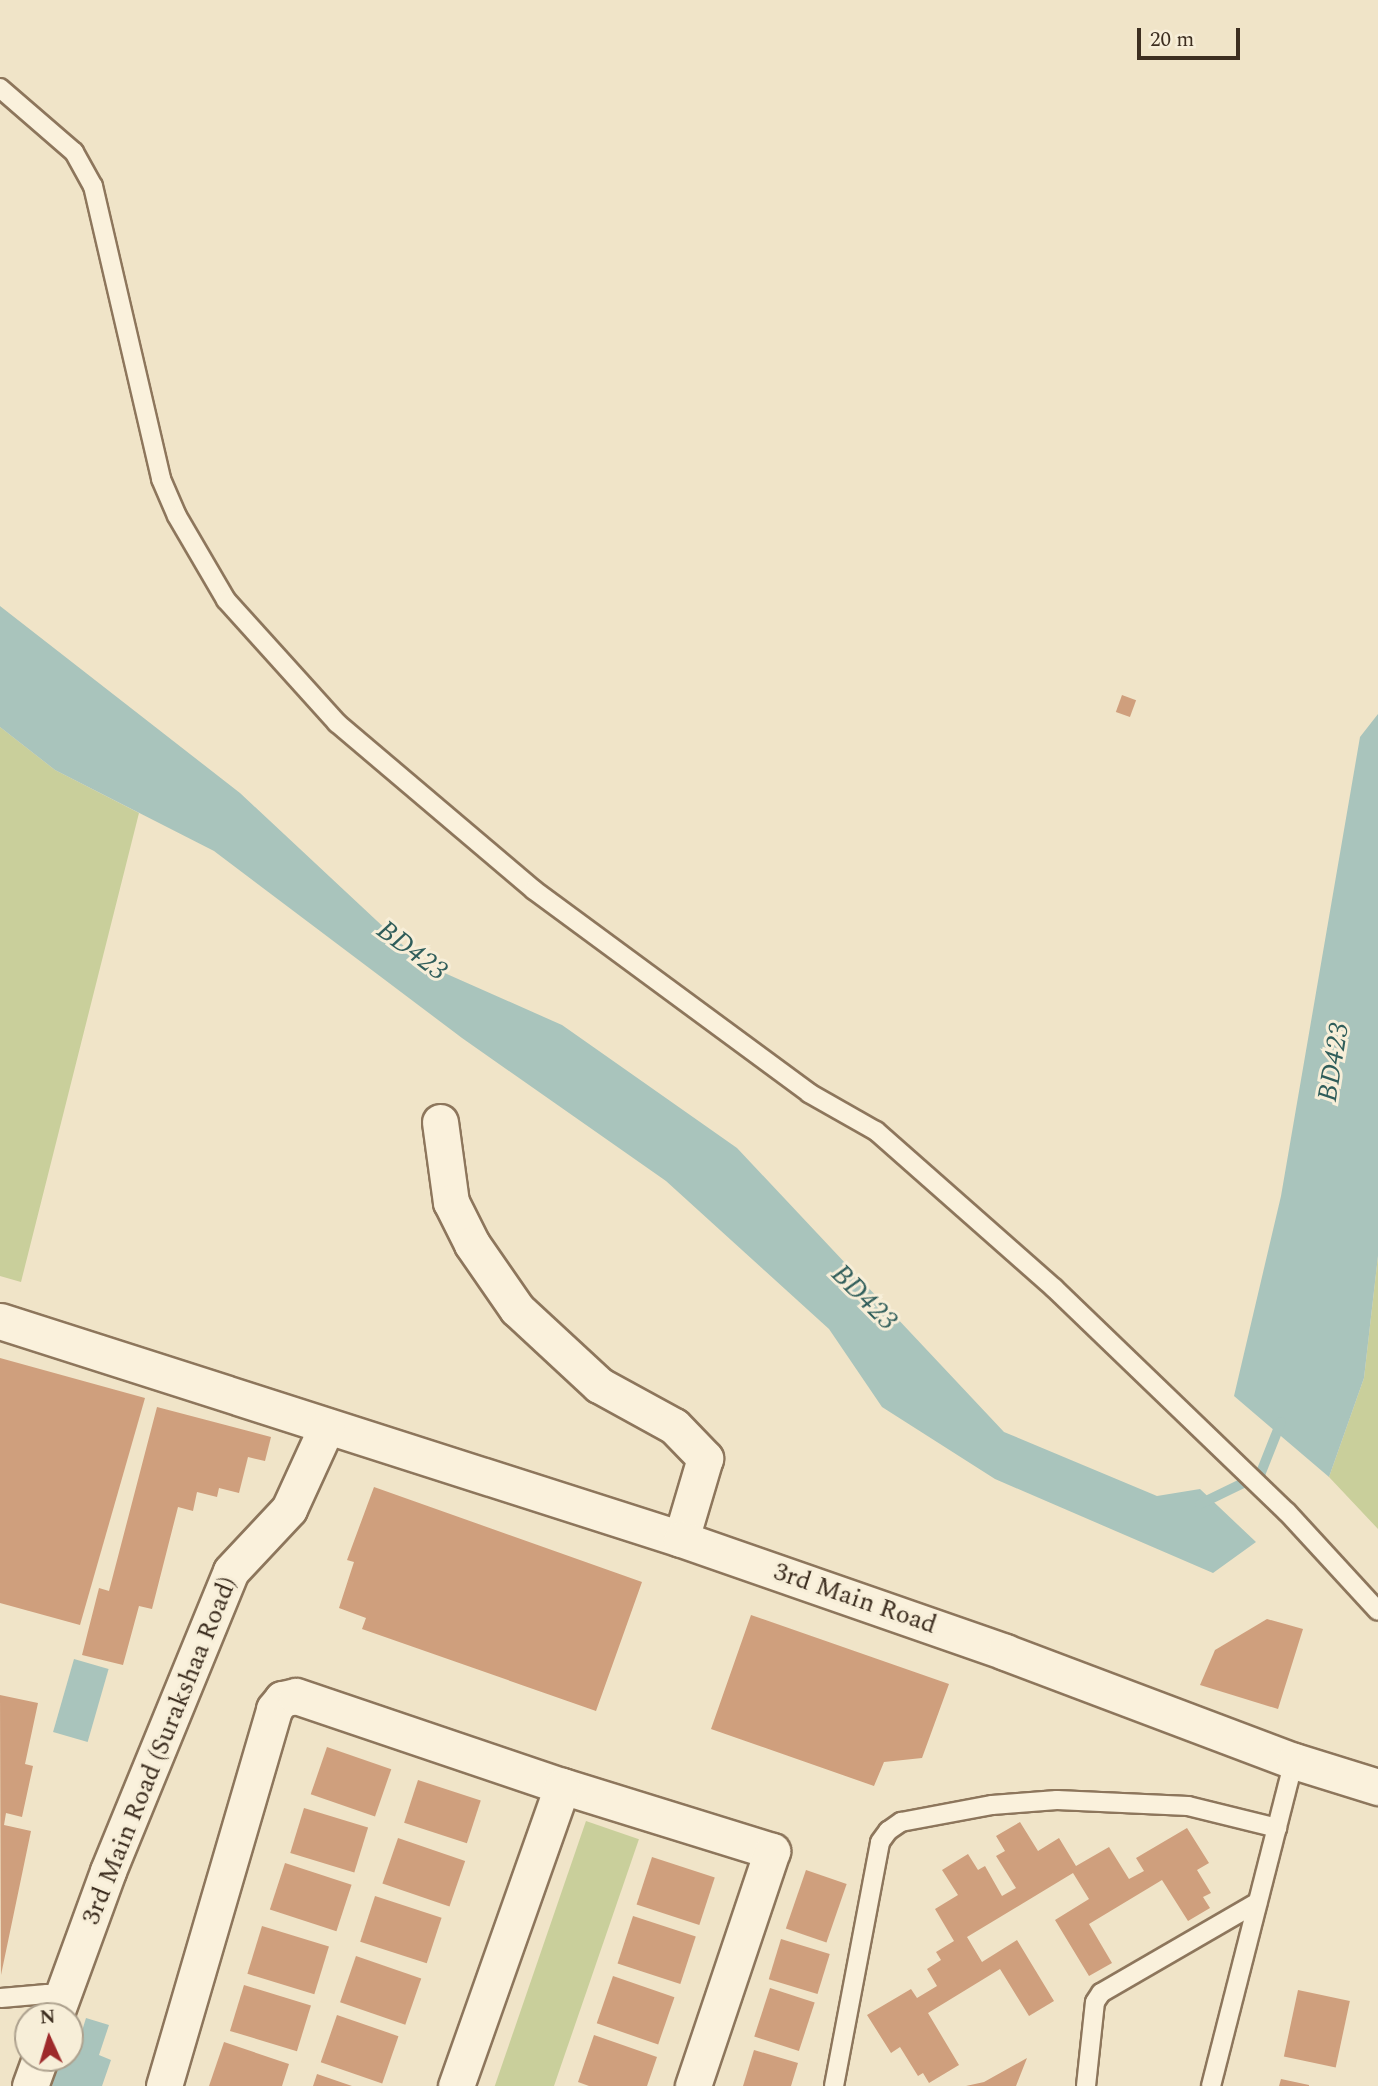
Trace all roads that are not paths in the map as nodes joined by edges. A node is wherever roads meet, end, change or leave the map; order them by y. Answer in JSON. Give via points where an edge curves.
{"nodes":[{"id":1,"x":0,"y":89,"type":"edge"},
{"id":2,"x":440,"y":1122,"type":"dead end"},
{"id":3,"x":0,"y":1321,"type":"edge"},
{"id":4,"x":327,"y":1426,"type":"junction"},
{"id":5,"x":681,"y":1539,"type":"junction"},
{"id":6,"x":1378,"y":1611,"type":"edge"},
{"id":7,"x":1294,"y":1761,"type":"junction"},
{"id":8,"x":562,"y":1786,"type":"junction"},
{"id":9,"x":1378,"y":1787,"type":"edge"},
{"id":10,"x":1277,"y":1828,"type":"junction"},
{"id":11,"x":1258,"y":1902,"type":"junction"},
{"id":12,"x":1,"y":1998,"type":"edge"},
{"id":13,"x":54,"y":2002,"type":"edge"},
{"id":14,"x":60,"y":2002,"type":"edge"},
{"id":15,"x":164,"y":2086,"type":"edge"},
{"id":16,"x":456,"y":2086,"type":"edge"},
{"id":17,"x":693,"y":2086,"type":"edge"},
{"id":18,"x":834,"y":2086,"type":"edge"},
{"id":19,"x":1086,"y":2086,"type":"edge"},
{"id":20,"x":1212,"y":2086,"type":"edge"}],
"edges":[{"from":1,"to":6,"type":"lane","via":[[74,152],[93,186],[161,479],[177,516],[226,600],[337,723],[534,890],[809,1093],[876,1131],[1054,1288],[1287,1512]]},
{"from":2,"to":5,"type":"street","via":[[451,1202],[472,1244],[517,1309],[599,1385],[674,1426],[705,1458]]},
{"from":3,"to":4,"type":"street","name":"3rd Main Road"},
{"from":4,"to":5,"type":"street","name":"3rd Main Road"},
{"from":4,"to":14,"type":"street","name":"3rd Main Road (Surakshaa Road)","via":[[289,1509],[232,1571],[108,1871]]},
{"from":5,"to":7,"type":"street","name":"3rd Main Road","via":[[1006,1652]]},
{"from":7,"to":9,"type":"street","name":"3rd Main Road"},
{"from":7,"to":10,"type":"lane"},
{"from":8,"to":15,"type":"street","via":[[296,1696],[282,1699],[274,1709]]},
{"from":8,"to":16,"type":"street"},
{"from":8,"to":17,"type":"street","via":[[772,1852]]},
{"from":10,"to":11,"type":"lane"},
{"from":10,"to":18,"type":"lane","via":[[1188,1806],[1057,1800],[992,1805],[901,1822],[880,1842]]},
{"from":11,"to":19,"type":"lane","via":[[1101,1993],[1095,2002]]},
{"from":11,"to":20,"type":"lane"},
{"from":12,"to":13,"type":"lane","via":[[47,1994]]}]}
